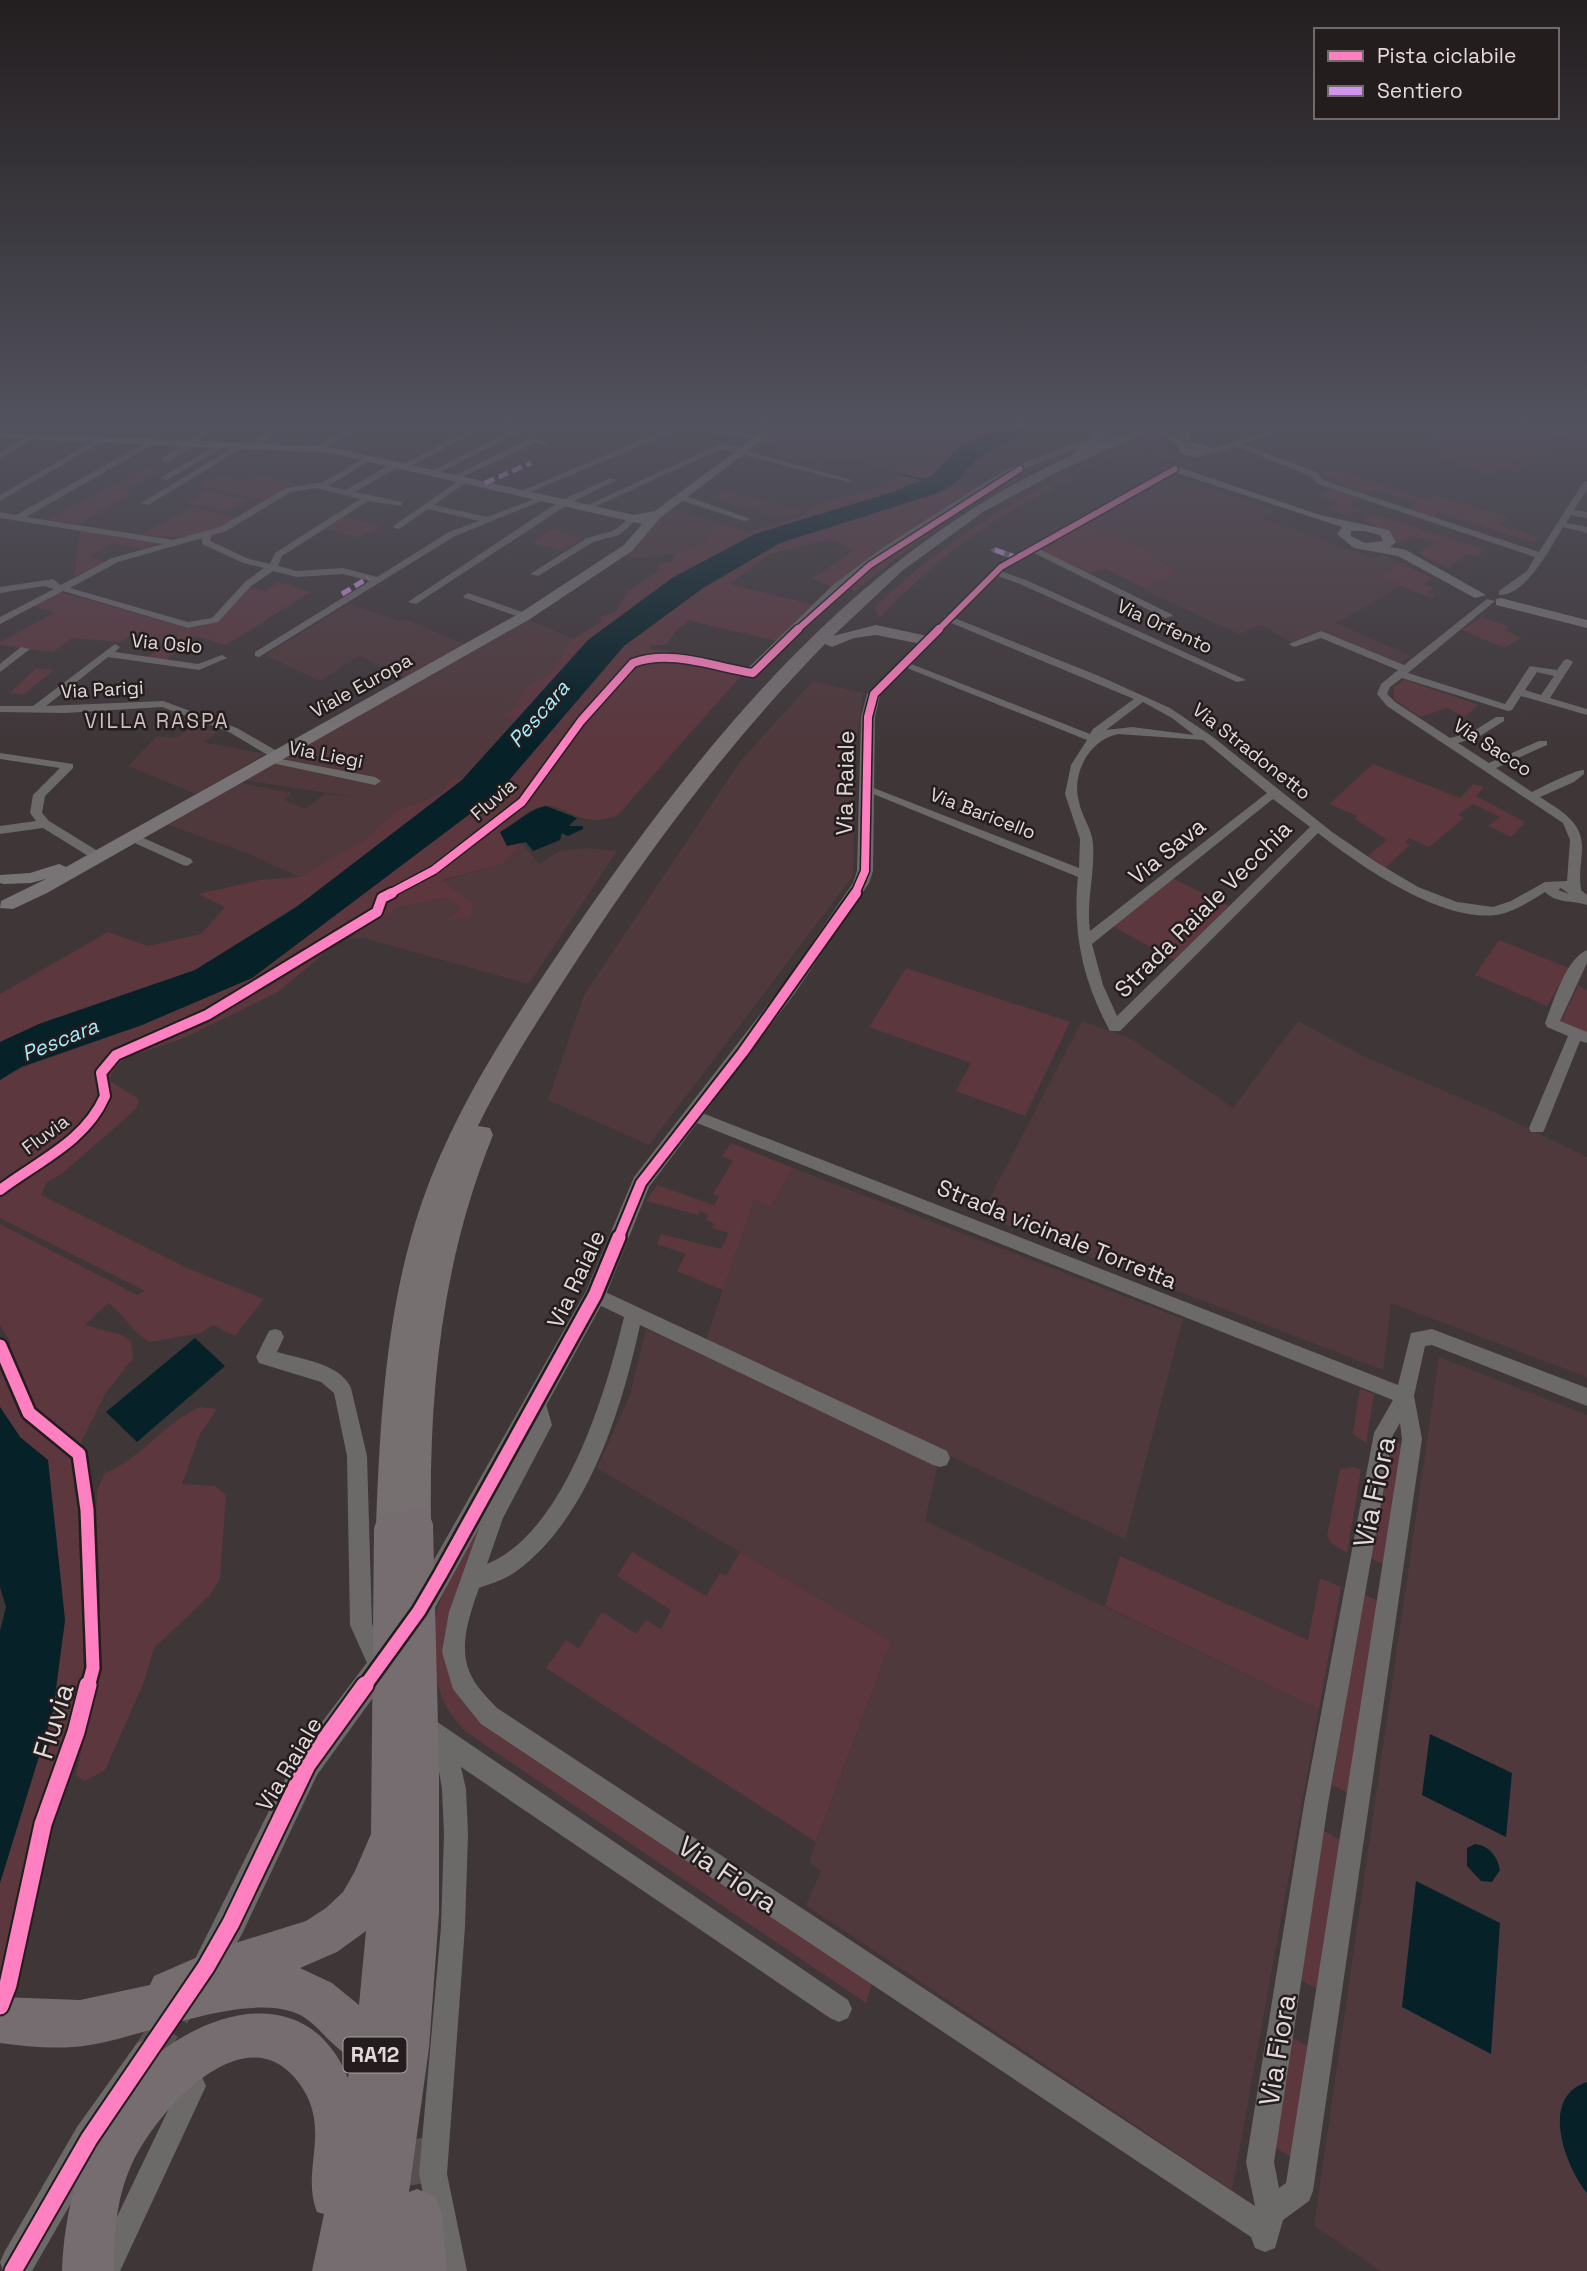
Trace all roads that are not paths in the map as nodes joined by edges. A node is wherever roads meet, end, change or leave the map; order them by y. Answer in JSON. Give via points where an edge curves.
{"nodes":[{"id":1,"x":112,"y":533,"type":"edge"},
{"id":2,"x":216,"y":533,"type":"edge"},
{"id":3,"x":312,"y":533,"type":"edge"},
{"id":4,"x":455,"y":533,"type":"edge"},
{"id":5,"x":518,"y":533,"type":"edge"},
{"id":6,"x":612,"y":533,"type":"edge"},
{"id":7,"x":633,"y":533,"type":"edge"},
{"id":8,"x":912,"y":533,"type":"edge"},
{"id":9,"x":943,"y":533,"type":"edge"},
{"id":10,"x":956,"y":533,"type":"edge"},
{"id":11,"x":1057,"y":533,"type":"edge"},
{"id":12,"x":1349,"y":533,"type":"edge"},
{"id":13,"x":1384,"y":533,"type":"edge"},
{"id":14,"x":1473,"y":533,"type":"edge"},
{"id":15,"x":1555,"y":533,"type":"edge"},
{"id":16,"x":207,"y":538,"type":"junction"},
{"id":17,"x":1390,"y":542,"type":"junction"},
{"id":18,"x":176,"y":543,"type":"junction"},
{"id":19,"x":1006,"y":543,"type":"dead end"},
{"id":20,"x":1375,"y":547,"type":"junction"},
{"id":21,"x":1031,"y":548,"type":"junction"},
{"id":22,"x":1402,"y":553,"type":"junction"},
{"id":23,"x":1541,"y":556,"type":"junction"},
{"id":24,"x":1015,"y":557,"type":"junction"},
{"id":25,"x":274,"y":566,"type":"junction"},
{"id":26,"x":995,"y":572,"type":"junction"},
{"id":27,"x":535,"y":574,"type":"dead end"},
{"id":28,"x":78,"y":578,"type":"junction"},
{"id":29,"x":374,"y":579,"type":"junction"},
{"id":30,"x":44,"y":583,"type":"junction"},
{"id":31,"x":61,"y":588,"type":"junction"},
{"id":32,"x":0,"y":590,"type":"edge"},
{"id":33,"x":342,"y":594,"type":"dead end"},
{"id":34,"x":468,"y":596,"type":"dead end"},
{"id":35,"x":1495,"y":597,"type":"junction"},
{"id":36,"x":413,"y":602,"type":"dead end"},
{"id":37,"x":869,"y":606,"type":"junction"},
{"id":38,"x":525,"y":616,"type":"junction"},
{"id":39,"x":1168,"y":617,"type":"dead end"},
{"id":40,"x":947,"y":618,"type":"junction"},
{"id":41,"x":0,"y":621,"type":"edge"},
{"id":42,"x":1586,"y":622,"type":"edge"},
{"id":43,"x":929,"y":636,"type":"junction"},
{"id":44,"x":832,"y":642,"type":"junction"},
{"id":45,"x":1294,"y":644,"type":"dead end"},
{"id":46,"x":117,"y":646,"type":"dead end"},
{"id":47,"x":25,"y":649,"type":"dead end"},
{"id":48,"x":107,"y":654,"type":"junction"},
{"id":49,"x":259,"y":654,"type":"dead end"},
{"id":50,"x":222,"y":658,"type":"dead end"},
{"id":51,"x":1568,"y":662,"type":"dead end"},
{"id":52,"x":902,"y":664,"type":"junction"},
{"id":53,"x":0,"y":668,"type":"edge"},
{"id":54,"x":1403,"y":672,"type":"junction"},
{"id":55,"x":749,"y":673,"type":"dead end"},
{"id":56,"x":1560,"y":674,"type":"junction"},
{"id":57,"x":1241,"y":680,"type":"dead end"},
{"id":58,"x":1519,"y":692,"type":"junction"},
{"id":59,"x":1142,"y":698,"type":"junction"},
{"id":60,"x":1544,"y":699,"type":"junction"},
{"id":61,"x":0,"y":709,"type":"edge"},
{"id":62,"x":35,"y":710,"type":"junction"},
{"id":63,"x":1587,"y":712,"type":"edge"},
{"id":64,"x":1500,"y":719,"type":"dead end"},
{"id":65,"x":1105,"y":725,"type":"junction"},
{"id":66,"x":1116,"y":732,"type":"junction"},
{"id":67,"x":1204,"y":737,"type":"junction"},
{"id":68,"x":1094,"y":739,"type":"junction"},
{"id":69,"x":1449,"y":743,"type":"junction"},
{"id":70,"x":1543,"y":743,"type":"dead end"},
{"id":71,"x":0,"y":756,"type":"edge"},
{"id":72,"x":274,"y":758,"type":"junction"},
{"id":73,"x":1488,"y":768,"type":"junction"},
{"id":74,"x":1580,"y":772,"type":"dead end"},
{"id":75,"x":375,"y":781,"type":"dead end"},
{"id":76,"x":867,"y":789,"type":"junction"},
{"id":77,"x":1277,"y":793,"type":"junction"},
{"id":78,"x":1532,"y":796,"type":"junction"},
{"id":79,"x":45,"y":824,"type":"junction"},
{"id":80,"x":1318,"y":826,"type":"junction"},
{"id":81,"x":0,"y":830,"type":"edge"},
{"id":82,"x":132,"y":837,"type":"junction"},
{"id":83,"x":97,"y":856,"type":"junction"},
{"id":84,"x":187,"y":862,"type":"dead end"},
{"id":85,"x":1083,"y":874,"type":"junction"},
{"id":86,"x":2,"y":879,"type":"edge"},
{"id":87,"x":1569,"y":894,"type":"edge"},
{"id":88,"x":4,"y":908,"type":"edge"},
{"id":89,"x":1085,"y":942,"type":"junction"},
{"id":90,"x":1587,"y":955,"type":"edge"},
{"id":91,"x":1581,"y":1035,"type":"edge"},
{"id":92,"x":692,"y":1115,"type":"junction"},
{"id":93,"x":1537,"y":1128,"type":"dead end"},
{"id":94,"x":596,"y":1295,"type":"junction"},
{"id":95,"x":634,"y":1312,"type":"junction"},
{"id":96,"x":275,"y":1337,"type":"dead end"},
{"id":97,"x":1405,"y":1396,"type":"junction"},
{"id":98,"x":1587,"y":1397,"type":"edge"},
{"id":99,"x":537,"y":1403,"type":"junction"},
{"id":100,"x":408,"y":1405,"type":"junction"},
{"id":101,"x":940,"y":1458,"type":"dead end"},
{"id":102,"x":403,"y":1526,"type":"junction"},
{"id":103,"x":473,"y":1580,"type":"junction"},
{"id":104,"x":376,"y":1672,"type":"junction"},
{"id":105,"x":445,"y":1742,"type":"junction"},
{"id":106,"x":392,"y":1837,"type":"junction"},
{"id":107,"x":218,"y":1979,"type":"junction"},
{"id":108,"x":144,"y":2009,"type":"junction"},
{"id":109,"x":839,"y":2009,"type":"dead end"},
{"id":110,"x":0,"y":2020,"type":"edge"},
{"id":111,"x":353,"y":2034,"type":"dead end"},
{"id":112,"x":148,"y":2054,"type":"tunnel mouth"},
{"id":113,"x":193,"y":2086,"type":"dead end"},
{"id":114,"x":400,"y":2090,"type":"junction"},
{"id":115,"x":417,"y":2214,"type":"tunnel mouth"},
{"id":116,"x":1267,"y":2228,"type":"junction"},
{"id":117,"x":17,"y":2263,"type":"dead end"},
{"id":118,"x":88,"y":2271,"type":"edge"},
{"id":119,"x":105,"y":2271,"type":"edge"},
{"id":120,"x":332,"y":2271,"type":"edge"},
{"id":121,"x":338,"y":2271,"type":"edge"},
{"id":122,"x":369,"y":2271,"type":"edge"},
{"id":123,"x":389,"y":2271,"type":"edge"},
{"id":124,"x":422,"y":2271,"type":"edge"},
{"id":125,"x":453,"y":2271,"type":"edge"}],
"edges":[{"from":1,"to":18,"type":"street"},
{"from":2,"to":16,"type":"street"},
{"from":3,"to":25,"type":"street","via":[[278,555]]},
{"from":4,"to":29,"type":"street"},
{"from":5,"to":36,"type":"street"},
{"from":6,"to":27,"type":"street","via":[[590,540]]},
{"from":7,"to":38,"type":"main road","name":"Viale Europa","via":[[613,558]]},
{"from":8,"to":55,"type":"street","via":[[836,587]]},
{"from":9,"to":100,"type":"highway","via":[[873,587],[711,757],[616,882],[514,1041],[452,1157],[422,1247],[406,1335]]},
{"from":10,"to":37,"type":"highway","via":[[929,551]]},
{"from":11,"to":21,"type":"street","name":"Via Raiale"},
{"from":12,"to":20,"type":"main road","via":[[1352,542]]},
{"from":13,"to":17,"type":"main road"},
{"from":14,"to":23,"type":"street"},
{"from":15,"to":23,"type":"street","name":"Via Sacco"},
{"from":16,"to":18,"type":"street"},
{"from":16,"to":25,"type":"street","via":[[246,561]]},
{"from":17,"to":20,"type":"main road"},
{"from":17,"to":22,"type":"main road"},
{"from":18,"to":28,"type":"street","via":[[115,560]]},
{"from":19,"to":24,"type":"street","via":[[995,550]]},
{"from":20,"to":22,"type":"main road"},
{"from":21,"to":24,"type":"street","name":"Via Raiale"},
{"from":21,"to":39,"type":"street"},
{"from":22,"to":35,"type":"main road"},
{"from":23,"to":35,"type":"street","name":"Via Sacco","via":[[1531,573]]},
{"from":24,"to":26,"type":"street","name":"Via Raiale"},
{"from":25,"to":29,"type":"street","via":[[297,574],[343,571]]},
{"from":25,"to":31,"type":"street","via":[[248,583],[215,620],[199,625],[159,619]]},
{"from":26,"to":40,"type":"street","name":"Via Raiale"},
{"from":26,"to":57,"type":"street","name":"Via Orfento"},
{"from":28,"to":30,"type":"street"},
{"from":28,"to":31,"type":"street"},
{"from":29,"to":33,"type":"street"},
{"from":29,"to":49,"type":"street"},
{"from":30,"to":31,"type":"street"},
{"from":30,"to":32,"type":"street"},
{"from":31,"to":41,"type":"street"},
{"from":34,"to":38,"type":"street"},
{"from":35,"to":42,"type":"main road"},
{"from":35,"to":54,"type":"street","name":"Via Sacco"},
{"from":37,"to":43,"type":"highway","via":[[871,618],[878,624]]},
{"from":37,"to":44,"type":"highway"},
{"from":38,"to":72,"type":"main road","name":"Viale Europa"},
{"from":40,"to":43,"type":"street","name":"Via Raiale"},
{"from":40,"to":59,"type":"street","name":"Via Stradonetto"},
{"from":43,"to":44,"type":"highway","via":[[876,630]]},
{"from":43,"to":52,"type":"street","name":"Via Raiale"},
{"from":44,"to":100,"type":"highway","via":[[778,695],[673,824],[623,895],[500,1093],[455,1202]]},
{"from":45,"to":54,"type":"street","via":[[1321,634]]},
{"from":46,"to":48,"type":"street","name":"Via Oslo"},
{"from":47,"to":53,"type":"street"},
{"from":48,"to":50,"type":"street","name":"Via Oslo","via":[[199,667]]},
{"from":48,"to":62,"type":"street","name":"Via Oslo"},
{"from":51,"to":56,"type":"street"},
{"from":52,"to":68,"type":"street"},
{"from":52,"to":76,"type":"street","name":"Via Raiale","via":[[870,701]]},
{"from":54,"to":58,"type":"street","via":[[1508,708]]},
{"from":54,"to":69,"type":"street","name":"Via Sacco","via":[[1383,688],[1382,695]]},
{"from":56,"to":58,"type":"street","via":[[1534,668]]},
{"from":56,"to":60,"type":"street"},
{"from":58,"to":60,"type":"street"},
{"from":59,"to":65,"type":"street","name":"Strada Raiale Vecchia"},
{"from":59,"to":67,"type":"street","name":"Via Stradonetto"},
{"from":60,"to":63,"type":"street"},
{"from":61,"to":62,"type":"street","name":"Via Parigi"},
{"from":62,"to":72,"type":"street","name":"Via Parigi","via":[[163,704],[233,730]]},
{"from":64,"to":69,"type":"street"},
{"from":65,"to":66,"type":"street"},
{"from":65,"to":68,"type":"street","name":"Strada Raiale Vecchia"},
{"from":66,"to":67,"type":"street"},
{"from":66,"to":68,"type":"street"},
{"from":67,"to":77,"type":"street","name":"Via Stradonetto"},
{"from":68,"to":85,"type":"street","name":"Strada Raiale Vecchia","via":[[1078,761],[1071,794],[1087,843]]},
{"from":69,"to":73,"type":"street","name":"Via Sacco"},
{"from":70,"to":73,"type":"street"},
{"from":71,"to":79,"type":"street","via":[[69,766],[35,802],[36,813]]},
{"from":72,"to":75,"type":"street","name":"Via Liegi"},
{"from":72,"to":82,"type":"main road","name":"Viale Europa"},
{"from":73,"to":78,"type":"street","name":"Via Sacco"},
{"from":74,"to":78,"type":"street"},
{"from":76,"to":85,"type":"street","name":"Via Baricello"},
{"from":76,"to":92,"type":"street","name":"Via Raiale","via":[[865,871],[853,897],[743,1052]]},
{"from":77,"to":80,"type":"street","name":"Via Stradonetto"},
{"from":77,"to":89,"type":"street","name":"Via Sava"},
{"from":78,"to":87,"type":"street","name":"Via Sacco","via":[[1578,833],[1582,848]]},
{"from":79,"to":81,"type":"street"},
{"from":79,"to":83,"type":"street"},
{"from":80,"to":87,"type":"street","name":"Via Stradonetto","via":[[1376,868],[1451,904],[1493,911],[1525,899]]},
{"from":80,"to":89,"type":"street","name":"Strada Raiale Vecchia","via":[[1115,1027],[1086,959]]},
{"from":82,"to":83,"type":"main road","name":"Viale Europa"},
{"from":82,"to":84,"type":"street"},
{"from":83,"to":86,"type":"main road","name":"Viale Europa","via":[[36,877]]},
{"from":83,"to":88,"type":"main road","name":"Viale Europa"},
{"from":85,"to":89,"type":"street","name":"Strada Raiale Vecchia"},
{"from":86,"to":88,"type":"main road","via":[[13,888]]},
{"from":90,"to":91,"type":"street","via":[[1577,965],[1552,1023]]},
{"from":91,"to":93,"type":"street"},
{"from":92,"to":94,"type":"street","name":"Via Raiale","via":[[634,1195]]},
{"from":92,"to":97,"type":"street","name":"Strada vicinale Torretta"},
{"from":94,"to":95,"type":"street","name":"Via Raiale"},
{"from":94,"to":99,"type":"street","name":"Via Raiale"},
{"from":95,"to":101,"type":"street","name":"Via Raiale"},
{"from":95,"to":103,"type":"street","via":[[608,1411],[584,1466],[552,1519],[511,1563]]},
{"from":96,"to":104,"type":"street","via":[[265,1357],[326,1375],[342,1388],[357,1456],[361,1625]]},
{"from":97,"to":98,"type":"street","via":[[1417,1339],[1432,1337]]},
{"from":97,"to":116,"type":"street","name":"Via Fiora","via":[[1384,1433],[1316,1804],[1260,2162]]},
{"from":97,"to":116,"type":"street","name":"Via Fiora","via":[[1412,1439],[1299,2191]]},
{"from":99,"to":103,"type":"street","name":"Via Fiora","via":[[542,1425],[494,1514]]},
{"from":99,"to":104,"type":"street","name":"Via Raiale","via":[[419,1611]]},
{"from":100,"to":102,"type":"highway"},
{"from":102,"to":106,"type":"highway","number":"RA12"},
{"from":102,"to":114,"type":"highway","number":"RA12","via":[[419,1789],[415,1936]]},
{"from":103,"to":116,"type":"street","name":"Via Fiora","via":[[460,1612],[453,1652],[461,1681],[489,1716]]},
{"from":104,"to":105,"type":"street"},
{"from":104,"to":107,"type":"street","name":"Via Raiale","via":[[307,1765],[231,1923]]},
{"from":105,"to":109,"type":"street"},
{"from":105,"to":125,"type":"street","via":[[456,1834],[433,2174]]},
{"from":106,"to":108,"type":"highway","via":[[358,1908],[336,1929],[308,1943],[193,1980]]},
{"from":106,"to":121,"type":"highway","number":"RA12","via":[[373,2080]]},
{"from":107,"to":108,"type":"highway"},
{"from":107,"to":111,"type":"highway","via":[[298,1990],[318,2000]]},
{"from":108,"to":110,"type":"highway","via":[[90,2022]]},
{"from":112,"to":117,"type":"street","via":[[89,2139]]},
{"from":113,"to":119,"type":"street"},
{"from":114,"to":122,"type":"highway","number":"RA12"},
{"from":114,"to":123,"type":"highway","via":[[410,2136]]},
{"from":115,"to":124,"type":"highway"},
{"from":118,"to":120,"type":"highway","via":[[93,2208],[108,2162],[132,2116],[167,2075],[218,2043],[252,2035],[286,2040],[312,2059],[333,2098],[340,2169],[325,2241]]}]}
